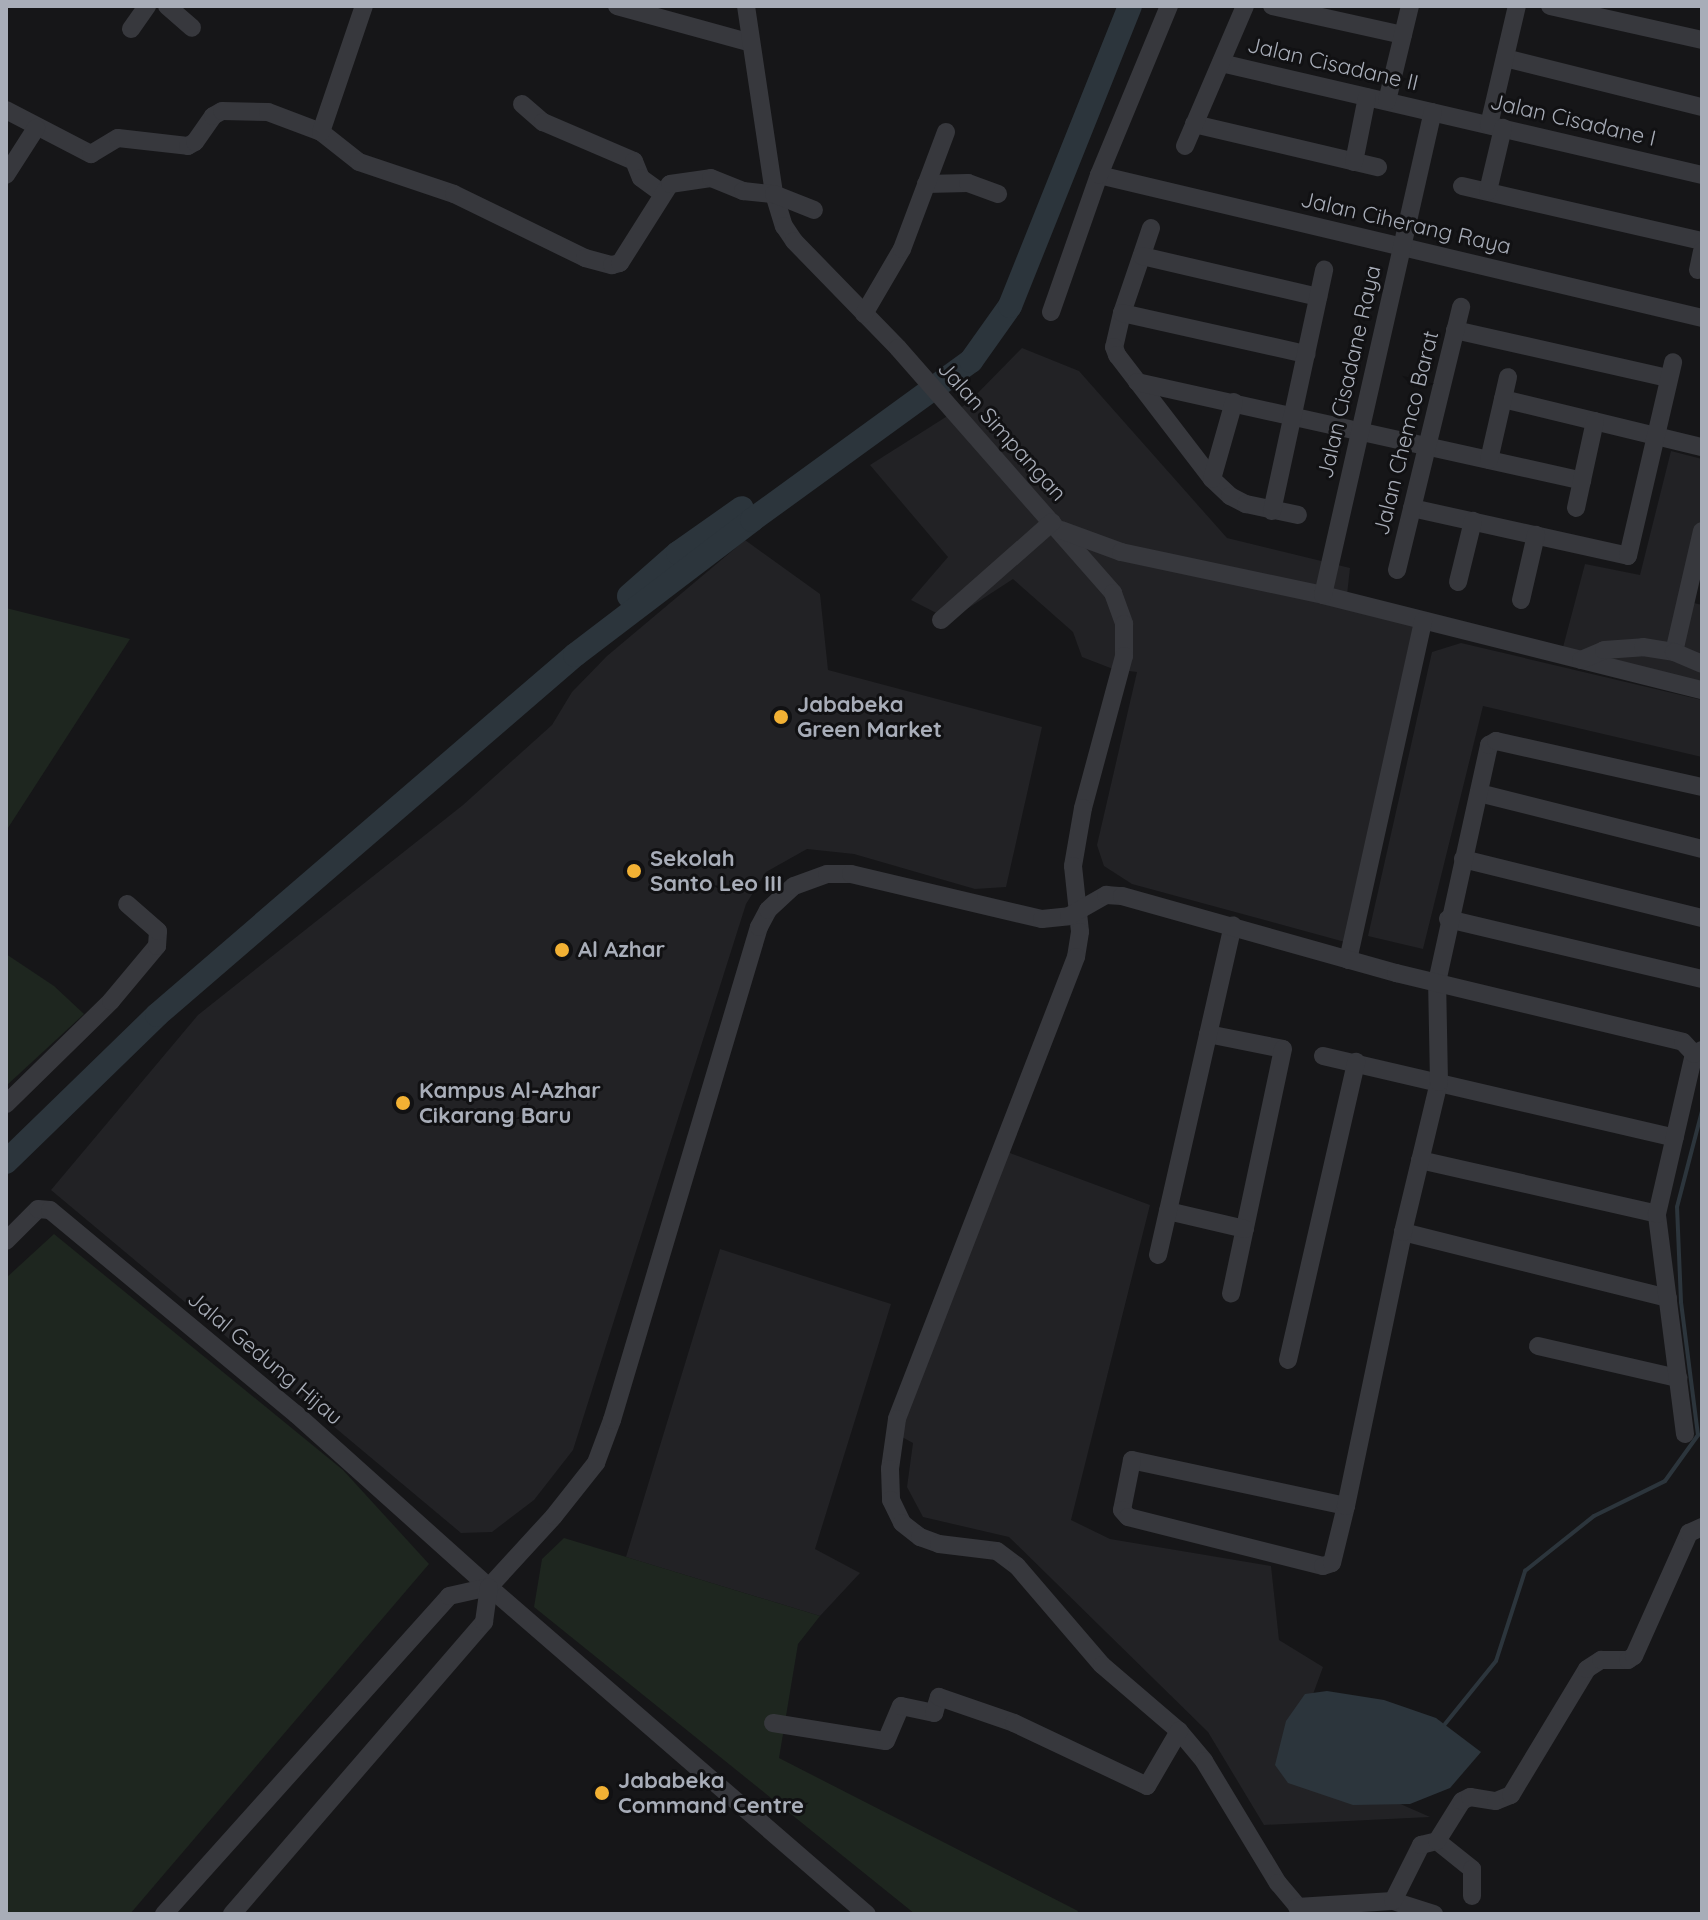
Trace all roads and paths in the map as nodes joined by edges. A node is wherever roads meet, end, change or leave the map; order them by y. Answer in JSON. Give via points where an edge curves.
{"nodes":[{"id":1,"x":147,"y":6,"type":"edge"},
{"id":2,"x":167,"y":6,"type":"edge"},
{"id":3,"x":364,"y":6,"type":"edge"},
{"id":4,"x":617,"y":6,"type":"edge"},
{"id":5,"x":746,"y":6,"type":"edge"},
{"id":6,"x":1169,"y":6,"type":"edge"},
{"id":7,"x":1245,"y":6,"type":"edge"},
{"id":8,"x":1272,"y":6,"type":"edge"},
{"id":9,"x":1410,"y":6,"type":"edge"},
{"id":10,"x":1517,"y":6,"type":"edge"},
{"id":11,"x":1550,"y":6,"type":"edge"},
{"id":12,"x":192,"y":28,"type":"dead end"},
{"id":13,"x":131,"y":29,"type":"dead end"},
{"id":14,"x":1403,"y":35,"type":"junction"},
{"id":15,"x":1702,"y":40,"type":"edge"},
{"id":16,"x":751,"y":43,"type":"junction"},
{"id":17,"x":1505,"y":58,"type":"junction"},
{"id":18,"x":1221,"y":63,"type":"junction"},
{"id":19,"x":1367,"y":97,"type":"junction"},
{"id":20,"x":1387,"y":101,"type":"junction"},
{"id":21,"x":522,"y":104,"type":"dead end"},
{"id":22,"x":1702,"y":107,"type":"edge"},
{"id":23,"x":6,"y":110,"type":"edge"},
{"id":24,"x":1433,"y":112,"type":"junction"},
{"id":25,"x":1194,"y":124,"type":"junction"},
{"id":26,"x":1496,"y":126,"type":"junction"},
{"id":27,"x":36,"y":128,"type":"junction"},
{"id":28,"x":321,"y":132,"type":"junction"},
{"id":29,"x":946,"y":132,"type":"dead end"},
{"id":30,"x":1185,"y":146,"type":"dead end"},
{"id":31,"x":1354,"y":162,"type":"junction"},
{"id":32,"x":1378,"y":167,"type":"dead end"},
{"id":33,"x":6,"y":175,"type":"edge"},
{"id":34,"x":1099,"y":175,"type":"junction"},
{"id":35,"x":1702,"y":175,"type":"edge"},
{"id":36,"x":926,"y":184,"type":"junction"},
{"id":37,"x":1462,"y":186,"type":"dead end"},
{"id":38,"x":1488,"y":191,"type":"junction"},
{"id":39,"x":663,"y":194,"type":"junction"},
{"id":40,"x":774,"y":194,"type":"junction"},
{"id":41,"x":998,"y":194,"type":"dead end"},
{"id":42,"x":814,"y":210,"type":"dead end"},
{"id":43,"x":1151,"y":228,"type":"dead end"},
{"id":44,"x":1702,"y":241,"type":"edge"},
{"id":45,"x":1402,"y":247,"type":"junction"},
{"id":46,"x":1702,"y":251,"type":"edge"},
{"id":47,"x":1142,"y":256,"type":"junction"},
{"id":48,"x":1324,"y":270,"type":"dead end"},
{"id":49,"x":1698,"y":270,"type":"dead end"},
{"id":50,"x":1318,"y":297,"type":"junction"},
{"id":51,"x":1461,"y":307,"type":"dead end"},
{"id":52,"x":1051,"y":312,"type":"dead end"},
{"id":53,"x":1122,"y":313,"type":"junction"},
{"id":54,"x":864,"y":314,"type":"junction"},
{"id":55,"x":1702,"y":318,"type":"edge"},
{"id":56,"x":1455,"y":330,"type":"junction"},
{"id":57,"x":1306,"y":354,"type":"junction"},
{"id":58,"x":1508,"y":377,"type":"dead end"},
{"id":59,"x":1137,"y":382,"type":"junction"},
{"id":60,"x":1503,"y":399,"type":"junction"},
{"id":61,"x":1234,"y":402,"type":"junction"},
{"id":62,"x":1293,"y":415,"type":"junction"},
{"id":63,"x":1595,"y":421,"type":"junction"},
{"id":64,"x":1360,"y":431,"type":"junction"},
{"id":65,"x":1655,"y":436,"type":"junction"},
{"id":66,"x":1427,"y":446,"type":"junction"},
{"id":67,"x":1702,"y":447,"type":"edge"},
{"id":68,"x":1489,"y":460,"type":"junction"},
{"id":69,"x":1212,"y":479,"type":"junction"},
{"id":70,"x":1582,"y":481,"type":"junction"},
{"id":71,"x":1412,"y":508,"type":"junction"},
{"id":72,"x":1576,"y":508,"type":"dead end"},
{"id":73,"x":1272,"y":511,"type":"junction"},
{"id":74,"x":1298,"y":515,"type":"dead end"},
{"id":75,"x":1473,"y":521,"type":"junction"},
{"id":76,"x":1055,"y":526,"type":"junction"},
{"id":77,"x":1702,"y":531,"type":"edge"},
{"id":78,"x":1536,"y":535,"type":"junction"},
{"id":79,"x":1397,"y":570,"type":"dead end"},
{"id":80,"x":1458,"y":582,"type":"dead end"},
{"id":81,"x":1323,"y":595,"type":"junction"},
{"id":82,"x":1521,"y":600,"type":"dead end"},
{"id":83,"x":941,"y":620,"type":"dead end"},
{"id":84,"x":1423,"y":621,"type":"junction"},
{"id":85,"x":1674,"y":652,"type":"junction"},
{"id":86,"x":1581,"y":660,"type":"junction"},
{"id":87,"x":1702,"y":664,"type":"edge"},
{"id":88,"x":1702,"y":690,"type":"edge"},
{"id":89,"x":1702,"y":787,"type":"edge"},
{"id":90,"x":1479,"y":793,"type":"junction"},
{"id":91,"x":1702,"y":849,"type":"edge"},
{"id":92,"x":1463,"y":859,"type":"junction"},
{"id":93,"x":127,"y":904,"type":"dead end"},
{"id":94,"x":1078,"y":912,"type":"junction"},
{"id":95,"x":1702,"y":918,"type":"edge"},
{"id":96,"x":1448,"y":919,"type":"junction"},
{"id":97,"x":1233,"y":925,"type":"junction"},
{"id":98,"x":1348,"y":960,"type":"junction"},
{"id":99,"x":1702,"y":979,"type":"edge"},
{"id":100,"x":1437,"y":982,"type":"junction"},
{"id":101,"x":1208,"y":1034,"type":"junction"},
{"id":102,"x":1698,"y":1052,"type":"edge"},
{"id":103,"x":1323,"y":1056,"type":"dead end"},
{"id":104,"x":1356,"y":1062,"type":"junction"},
{"id":105,"x":1439,"y":1082,"type":"junction"},
{"id":106,"x":6,"y":1104,"type":"edge"},
{"id":107,"x":1675,"y":1138,"type":"junction"},
{"id":108,"x":1420,"y":1160,"type":"junction"},
{"id":109,"x":1168,"y":1211,"type":"junction"},
{"id":110,"x":1657,"y":1214,"type":"junction"},
{"id":111,"x":1245,"y":1229,"type":"junction"},
{"id":112,"x":1403,"y":1232,"type":"junction"},
{"id":113,"x":6,"y":1241,"type":"edge"},
{"id":114,"x":1158,"y":1255,"type":"dead end"},
{"id":115,"x":1231,"y":1294,"type":"dead end"},
{"id":116,"x":1668,"y":1298,"type":"junction"},
{"id":117,"x":1538,"y":1346,"type":"dead end"},
{"id":118,"x":1288,"y":1360,"type":"dead end"},
{"id":119,"x":1678,"y":1378,"type":"junction"},
{"id":120,"x":1685,"y":1434,"type":"dead end"},
{"id":121,"x":1346,"y":1506,"type":"junction"},
{"id":122,"x":1702,"y":1527,"type":"edge"},
{"id":123,"x":1693,"y":1547,"type":"edge"},
{"id":124,"x":489,"y":1587,"type":"junction"},
{"id":125,"x":773,"y":1723,"type":"dead end"},
{"id":126,"x":1179,"y":1731,"type":"junction"},
{"id":127,"x":1437,"y":1841,"type":"junction"},
{"id":128,"x":1472,"y":1896,"type":"dead end"},
{"id":129,"x":1393,"y":1901,"type":"junction"},
{"id":130,"x":1300,"y":1910,"type":"edge"},
{"id":131,"x":164,"y":1914,"type":"edge"},
{"id":132,"x":232,"y":1914,"type":"edge"},
{"id":133,"x":867,"y":1914,"type":"edge"},
{"id":134,"x":1434,"y":1914,"type":"edge"}],
"edges":[{"from":1,"to":13,"type":"street"},
{"from":2,"to":12,"type":"street"},
{"from":3,"to":28,"type":"street"},
{"from":4,"to":16,"type":"street"},
{"from":5,"to":16,"type":"street","name":"Jalan Simpangan"},
{"from":6,"to":34,"type":"street"},
{"from":7,"to":18,"type":"street"},
{"from":8,"to":14,"type":"street"},
{"from":9,"to":14,"type":"street"},
{"from":10,"to":17,"type":"street"},
{"from":11,"to":15,"type":"street"},
{"from":14,"to":20,"type":"street"},
{"from":16,"to":40,"type":"street","name":"Jalan Simpangan"},
{"from":17,"to":22,"type":"street"},
{"from":17,"to":26,"type":"street"},
{"from":18,"to":19,"type":"street","name":"Jalan Cisadane II"},
{"from":18,"to":25,"type":"street"},
{"from":19,"to":20,"type":"street","name":"Jalan Cisadane II"},
{"from":19,"to":31,"type":"street"},
{"from":20,"to":24,"type":"street","name":"Jalan Cisadane II"},
{"from":21,"to":39,"type":"street","via":[[543,122],[634,161],[641,178]]},
{"from":23,"to":27,"type":"street"},
{"from":24,"to":26,"type":"street","name":"Jalan Cisadane I"},
{"from":24,"to":45,"type":"street","name":"Jalan Cisadane Raya"},
{"from":25,"to":30,"type":"street"},
{"from":25,"to":31,"type":"street"},
{"from":26,"to":35,"type":"street","name":"Jalan Cisadane I"},
{"from":26,"to":38,"type":"street"},
{"from":27,"to":28,"type":"street","via":[[91,154],[118,138],[188,146],[222,111],[268,112]]},
{"from":27,"to":33,"type":"street"},
{"from":28,"to":39,"type":"street","via":[[359,162],[454,194],[585,258],[612,265],[620,263]]},
{"from":29,"to":36,"type":"street"},
{"from":31,"to":32,"type":"street"},
{"from":34,"to":45,"type":"street","name":"Jalan Ciherang Raya"},
{"from":34,"to":52,"type":"street"},
{"from":36,"to":41,"type":"street","via":[[968,183]]},
{"from":36,"to":54,"type":"street","via":[[899,257]]},
{"from":37,"to":38,"type":"street"},
{"from":38,"to":44,"type":"street"},
{"from":39,"to":40,"type":"street","via":[[670,184],[702,177],[743,191]]},
{"from":40,"to":42,"type":"street"},
{"from":40,"to":54,"type":"street","name":"Jalan Simpangan","via":[[794,241]]},
{"from":43,"to":47,"type":"street"},
{"from":45,"to":55,"type":"street","name":"Jalan Ciherang Raya"},
{"from":45,"to":64,"type":"street","name":"Jalan Cisadane Raya"},
{"from":46,"to":49,"type":"street"},
{"from":47,"to":50,"type":"street"},
{"from":47,"to":53,"type":"street"},
{"from":48,"to":50,"type":"street"},
{"from":50,"to":57,"type":"street"},
{"from":51,"to":56,"type":"street","name":"Jalan Chemco Barat"},
{"from":53,"to":57,"type":"street"},
{"from":53,"to":59,"type":"street","via":[[1114,347]]},
{"from":54,"to":76,"type":"street","name":"Jalan Simpangan"},
{"from":56,"to":65,"type":"street","via":[[1671,370]]},
{"from":56,"to":66,"type":"street","name":"Jalan Chemco Barat"},
{"from":57,"to":62,"type":"street"},
{"from":58,"to":60,"type":"street"},
{"from":59,"to":61,"type":"street"},
{"from":59,"to":69,"type":"street"},
{"from":60,"to":63,"type":"street"},
{"from":60,"to":68,"type":"street"},
{"from":61,"to":62,"type":"street"},
{"from":61,"to":69,"type":"street"},
{"from":62,"to":64,"type":"street"},
{"from":62,"to":73,"type":"street"},
{"from":63,"to":65,"type":"street"},
{"from":63,"to":70,"type":"street"},
{"from":64,"to":66,"type":"street"},
{"from":64,"to":81,"type":"street","name":"Jalan Cisadane Raya"},
{"from":65,"to":67,"type":"street"},
{"from":65,"to":78,"type":"street","via":[[1628,556]]},
{"from":66,"to":68,"type":"street"},
{"from":66,"to":71,"type":"street","name":"Jalan Chemco Barat"},
{"from":68,"to":70,"type":"street"},
{"from":69,"to":73,"type":"street","via":[[1239,501]]},
{"from":70,"to":72,"type":"street"},
{"from":71,"to":75,"type":"street"},
{"from":71,"to":79,"type":"street","name":"Jalan Chemco Barat"},
{"from":73,"to":74,"type":"street"},
{"from":75,"to":78,"type":"street"},
{"from":75,"to":80,"type":"street"},
{"from":76,"to":81,"type":"street","via":[[1121,552]]},
{"from":76,"to":83,"type":"street"},
{"from":76,"to":94,"type":"street","name":"Jalan Simpangan","via":[[1113,593],[1124,624],[1124,656],[1076,847],[1073,885]]},
{"from":77,"to":85,"type":"street"},
{"from":78,"to":82,"type":"street"},
{"from":81,"to":84,"type":"street"},
{"from":84,"to":86,"type":"street"},
{"from":84,"to":98,"type":"street"},
{"from":85,"to":86,"type":"street","via":[[1643,647],[1604,650]]},
{"from":85,"to":87,"type":"street"},
{"from":86,"to":88,"type":"street"},
{"from":89,"to":90,"type":"street","via":[[1496,741],[1489,745]]},
{"from":90,"to":91,"type":"street"},
{"from":90,"to":92,"type":"street"},
{"from":92,"to":95,"type":"street"},
{"from":92,"to":96,"type":"street"},
{"from":93,"to":106,"type":"street","via":[[158,931],[157,946],[111,1001]]},
{"from":94,"to":97,"type":"street","via":[[1092,900],[1122,896]]},
{"from":94,"to":124,"type":"street","via":[[1022,917],[851,874],[809,879],[768,910],[602,1449],[554,1516]]},
{"from":94,"to":126,"type":"street","name":"Jalan Simpangan","via":[[1076,957],[1047,1039],[897,1419],[891,1500],[902,1523],[920,1537],[997,1551],[1010,1559],[1102,1665]]},
{"from":96,"to":99,"type":"street"},
{"from":96,"to":100,"type":"street"},
{"from":97,"to":98,"type":"street"},
{"from":97,"to":101,"type":"street"},
{"from":98,"to":100,"type":"street"},
{"from":100,"to":102,"type":"street","via":[[1683,1042]]},
{"from":100,"to":105,"type":"street"},
{"from":101,"to":109,"type":"street"},
{"from":101,"to":111,"type":"street","via":[[1283,1049]]},
{"from":102,"to":107,"type":"street"},
{"from":103,"to":104,"type":"street"},
{"from":104,"to":105,"type":"street"},
{"from":104,"to":118,"type":"street"},
{"from":105,"to":107,"type":"street"},
{"from":105,"to":108,"type":"street"},
{"from":107,"to":110,"type":"street"},
{"from":108,"to":110,"type":"street"},
{"from":108,"to":112,"type":"street"},
{"from":109,"to":111,"type":"street"},
{"from":109,"to":114,"type":"street"},
{"from":110,"to":116,"type":"street"},
{"from":111,"to":115,"type":"street"},
{"from":112,"to":116,"type":"street"},
{"from":112,"to":121,"type":"street"},
{"from":113,"to":124,"type":"street","name":"Jalal Gedung Hijau","via":[[38,1209],[50,1210],[296,1414]]},
{"from":116,"to":119,"type":"street"},
{"from":117,"to":119,"type":"street"},
{"from":119,"to":120,"type":"street"},
{"from":121,"to":121,"type":"street","via":[[1132,1460],[1122,1510],[1128,1517],[1323,1566],[1332,1563]]},
{"from":122,"to":123,"type":"street","via":[[1694,1528]]},
{"from":123,"to":127,"type":"street","via":[[1634,1656],[1601,1660],[1587,1669],[1511,1795],[1496,1801],[1462,1801]]},
{"from":124,"to":131,"type":"street","via":[[449,1596]]},
{"from":124,"to":132,"type":"street","via":[[484,1622]]},
{"from":124,"to":133,"type":"street","name":"Jalal Gedung Hijau"},
{"from":125,"to":126,"type":"street","via":[[886,1741],[901,1706],[934,1713],[939,1697],[1001,1718],[1147,1786]]},
{"from":126,"to":130,"type":"street","name":"Jalan Simpangan"},
{"from":127,"to":128,"type":"street","via":[[1472,1869]]},
{"from":127,"to":129,"type":"street","via":[[1421,1845]]},
{"from":129,"to":130,"type":"street"},
{"from":129,"to":134,"type":"street"}]}
